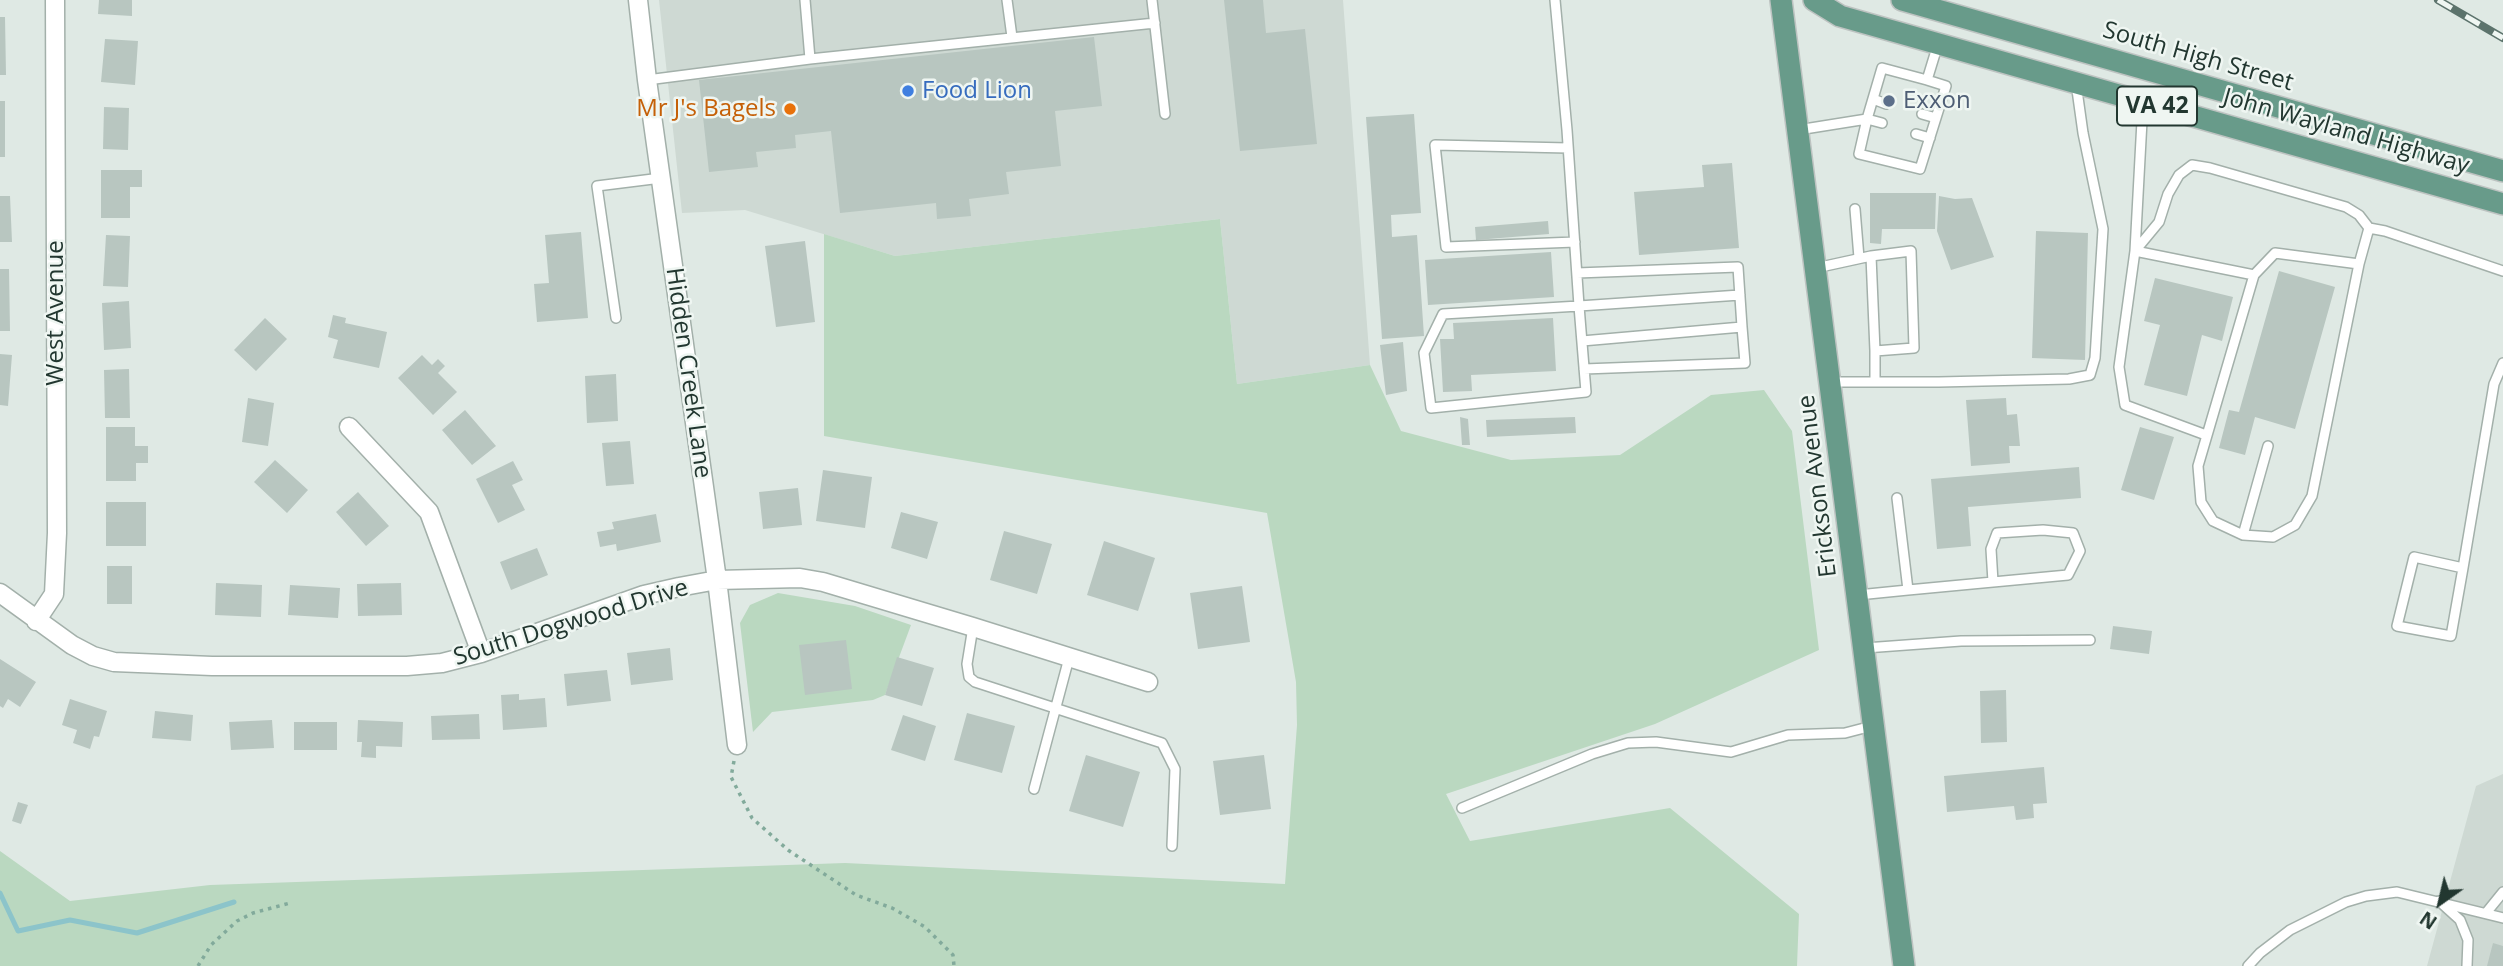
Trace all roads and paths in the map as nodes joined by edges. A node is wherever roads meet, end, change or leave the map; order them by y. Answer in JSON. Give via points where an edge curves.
{"nodes":[{"id":1,"x":55,"y":0,"type":"edge"},
{"id":2,"x":638,"y":0,"type":"edge"},
{"id":3,"x":805,"y":0,"type":"edge"},
{"id":4,"x":1007,"y":0,"type":"edge"},
{"id":5,"x":1152,"y":0,"type":"edge"},
{"id":6,"x":1555,"y":0,"type":"edge"},
{"id":7,"x":1781,"y":0,"type":"edge"},
{"id":8,"x":1814,"y":0,"type":"edge"},
{"id":9,"x":1902,"y":0,"type":"edge"},
{"id":10,"x":1155,"y":23,"type":"junction"},
{"id":11,"x":1012,"y":37,"type":"junction"},
{"id":12,"x":1938,"y":44,"type":"junction"},
{"id":13,"x":810,"y":59,"type":"junction"},
{"id":14,"x":647,"y":80,"type":"junction"},
{"id":15,"x":1927,"y":80,"type":"junction"},
{"id":16,"x":2076,"y":83,"type":"junction"},
{"id":17,"x":1873,"y":99,"type":"junction"},
{"id":18,"x":2143,"y":102,"type":"junction"},
{"id":19,"x":1886,"y":104,"type":"dead end"},
{"id":20,"x":1165,"y":114,"type":"dead end"},
{"id":21,"x":1922,"y":114,"type":"dead end"},
{"id":22,"x":1936,"y":118,"type":"junction"},
{"id":23,"x":1867,"y":119,"type":"junction"},
{"id":24,"x":1882,"y":123,"type":"dead end"},
{"id":25,"x":1798,"y":130,"type":"junction"},
{"id":26,"x":1916,"y":134,"type":"dead end"},
{"id":27,"x":1930,"y":138,"type":"junction"},
{"id":28,"x":1568,"y":148,"type":"junction"},
{"id":29,"x":2480,"y":165,"type":"joint"},
{"id":30,"x":2503,"y":171,"type":"edge"},
{"id":31,"x":661,"y":178,"type":"junction"},
{"id":32,"x":2503,"y":204,"type":"edge"},
{"id":33,"x":1855,"y":209,"type":"dead end"},
{"id":34,"x":2369,"y":228,"type":"junction"},
{"id":35,"x":1575,"y":242,"type":"junction"},
{"id":36,"x":2135,"y":251,"type":"junction"},
{"id":37,"x":1871,"y":256,"type":"junction"},
{"id":38,"x":1859,"y":258,"type":"junction"},
{"id":39,"x":2359,"y":264,"type":"junction"},
{"id":40,"x":1816,"y":268,"type":"junction"},
{"id":41,"x":2503,"y":271,"type":"edge"},
{"id":42,"x":1577,"y":273,"type":"junction"},
{"id":43,"x":2254,"y":275,"type":"junction"},
{"id":44,"x":1740,"y":295,"type":"junction"},
{"id":45,"x":1579,"y":306,"type":"junction"},
{"id":46,"x":616,"y":318,"type":"dead end"},
{"id":47,"x":1742,"y":327,"type":"junction"},
{"id":48,"x":1582,"y":341,"type":"junction"},
{"id":49,"x":1875,"y":351,"type":"junction"},
{"id":50,"x":2503,"y":363,"type":"edge"},
{"id":51,"x":1584,"y":369,"type":"junction"},
{"id":52,"x":1831,"y":382,"type":"junction"},
{"id":53,"x":1875,"y":382,"type":"junction"},
{"id":54,"x":349,"y":427,"type":"dead end"},
{"id":55,"x":2206,"y":435,"type":"junction"},
{"id":56,"x":2268,"y":446,"type":"dead end"},
{"id":57,"x":1897,"y":498,"type":"dead end"},
{"id":58,"x":2243,"y":535,"type":"junction"},
{"id":59,"x":2463,"y":568,"type":"junction"},
{"id":60,"x":717,"y":580,"type":"junction"},
{"id":61,"x":1993,"y":582,"type":"junction"},
{"id":62,"x":1908,"y":590,"type":"junction"},
{"id":63,"x":0,"y":593,"type":"edge"},
{"id":64,"x":1858,"y":595,"type":"junction"},
{"id":65,"x":36,"y":621,"type":"junction"},
{"id":66,"x":973,"y":626,"type":"junction"},
{"id":67,"x":2090,"y":640,"type":"dead end"},
{"id":68,"x":1864,"y":648,"type":"junction"},
{"id":69,"x":481,"y":653,"type":"junction"},
{"id":70,"x":1069,"y":658,"type":"junction"},
{"id":71,"x":1148,"y":682,"type":"dead end"},
{"id":72,"x":1056,"y":709,"type":"junction"},
{"id":73,"x":1874,"y":726,"type":"junction"},
{"id":74,"x":737,"y":745,"type":"joint"},
{"id":75,"x":1034,"y":789,"type":"dead end"},
{"id":76,"x":1462,"y":808,"type":"dead end"},
{"id":77,"x":1172,"y":846,"type":"dead end"},
{"id":78,"x":2503,"y":892,"type":"edge"},
{"id":79,"x":2438,"y":900,"type":"junction"},
{"id":80,"x":290,"y":903,"type":"dead end"},
{"id":81,"x":2487,"y":913,"type":"junction"},
{"id":82,"x":2503,"y":918,"type":"edge"},
{"id":83,"x":198,"y":966,"type":"edge"},
{"id":84,"x":954,"y":966,"type":"edge"},
{"id":85,"x":1904,"y":966,"type":"edge"},
{"id":86,"x":2248,"y":966,"type":"edge"},
{"id":87,"x":2467,"y":966,"type":"edge"}],
"edges":[{"from":1,"to":65,"type":"street","name":"West Avenue","via":[[57,533],[54,594]]},
{"from":2,"to":14,"type":"street","name":"Hidden Creek Lane"},
{"from":3,"to":13,"type":"lane"},
{"from":4,"to":11,"type":"lane"},
{"from":5,"to":10,"type":"lane"},
{"from":6,"to":28,"type":"lane"},
{"from":7,"to":25,"type":"main road","name":"Erickson Avenue"},
{"from":8,"to":12,"type":"main road","name":"John Wayland Highway","number":"VA 42","via":[[1840,16]]},
{"from":9,"to":29,"type":"main road","name":"South High Street","number":"VA 42","via":[[1959,12]]},
{"from":10,"to":11,"type":"lane"},
{"from":10,"to":20,"type":"lane"},
{"from":11,"to":13,"type":"lane"},
{"from":12,"to":15,"type":"lane"},
{"from":12,"to":16,"type":"main road","name":"John Wayland Highway","number":"VA 42"},
{"from":13,"to":14,"type":"lane"},
{"from":14,"to":31,"type":"street","name":"Hidden Creek Lane"},
{"from":15,"to":17,"type":"lane","via":[[1882,68]]},
{"from":15,"to":22,"type":"lane","via":[[1946,86]]},
{"from":16,"to":18,"type":"main road","name":"John Wayland Highway","number":"VA 42"},
{"from":16,"to":53,"type":"lane","via":[[2103,229],[2090,375]]},
{"from":17,"to":19,"type":"lane"},
{"from":17,"to":23,"type":"lane"},
{"from":18,"to":32,"type":"main road","name":"John Wayland Highway","number":"VA 42"},
{"from":18,"to":36,"type":"lane"},
{"from":21,"to":22,"type":"lane"},
{"from":22,"to":27,"type":"lane"},
{"from":23,"to":24,"type":"lane"},
{"from":23,"to":25,"type":"lane"},
{"from":23,"to":27,"type":"lane","via":[[1859,154],[1920,169]]},
{"from":25,"to":40,"type":"main road","name":"Erickson Avenue"},
{"from":26,"to":27,"type":"lane"},
{"from":28,"to":35,"type":"lane"},
{"from":28,"to":35,"type":"lane","via":[[1435,145],[1446,247]]},
{"from":29,"to":30,"type":"main road","name":"John Wayland Highway","number":"VA 42"},
{"from":31,"to":46,"type":"lane","via":[[597,186]]},
{"from":31,"to":60,"type":"street","name":"Hidden Creek Lane"},
{"from":33,"to":38,"type":"lane"},
{"from":34,"to":36,"type":"lane","via":[[2346,207],[2192,166],[2179,175],[2159,222]]},
{"from":34,"to":39,"type":"lane"},
{"from":34,"to":41,"type":"lane"},
{"from":35,"to":42,"type":"lane"},
{"from":36,"to":43,"type":"lane"},
{"from":36,"to":55,"type":"lane","via":[[2119,367],[2125,405]]},
{"from":37,"to":38,"type":"lane"},
{"from":37,"to":49,"type":"lane"},
{"from":37,"to":49,"type":"lane","via":[[1911,251],[1914,348]]},
{"from":38,"to":40,"type":"lane"},
{"from":39,"to":43,"type":"lane","via":[[2275,253]]},
{"from":39,"to":58,"type":"lane","via":[[2312,496],[2295,524],[2273,537]]},
{"from":40,"to":52,"type":"main road","name":"Erickson Avenue"},
{"from":42,"to":44,"type":"lane","via":[[1738,267]]},
{"from":42,"to":45,"type":"lane"},
{"from":43,"to":55,"type":"lane"},
{"from":44,"to":45,"type":"lane"},
{"from":44,"to":47,"type":"lane"},
{"from":45,"to":48,"type":"lane"},
{"from":45,"to":51,"type":"lane","via":[[1443,314],[1423,353],[1431,408],[1586,392]]},
{"from":47,"to":48,"type":"lane"},
{"from":47,"to":51,"type":"lane","via":[[1745,363]]},
{"from":48,"to":51,"type":"lane"},
{"from":49,"to":53,"type":"lane"},
{"from":50,"to":59,"type":"lane","via":[[2494,384]]},
{"from":52,"to":53,"type":"lane"},
{"from":52,"to":64,"type":"main road","name":"Erickson Avenue"},
{"from":54,"to":69,"type":"street","via":[[429,512]]},
{"from":55,"to":58,"type":"lane","via":[[2198,466],[2201,502],[2213,521]]},
{"from":56,"to":58,"type":"lane"},
{"from":57,"to":62,"type":"lane"},
{"from":59,"to":59,"type":"lane","via":[[2451,636],[2397,626],[2414,557]]},
{"from":60,"to":66,"type":"street","name":"South Dogwood Drive","via":[[822,582]]},
{"from":60,"to":69,"type":"street","name":"South Dogwood Drive","via":[[644,595]]},
{"from":60,"to":74,"type":"street","name":"Hidden Creek Lane"},
{"from":61,"to":61,"type":"lane","via":[[2068,575],[2080,551],[2073,533],[1997,533],[1991,549]]},
{"from":61,"to":62,"type":"lane"},
{"from":62,"to":64,"type":"lane"},
{"from":63,"to":65,"type":"street","name":"South Dogwood Drive"},
{"from":64,"to":68,"type":"main road","name":"Erickson Avenue"},
{"from":65,"to":69,"type":"street","name":"South Dogwood Drive","via":[[72,645],[114,662],[212,667],[407,666]]},
{"from":66,"to":70,"type":"street","name":"South Dogwood Drive"},
{"from":66,"to":72,"type":"lane","via":[[969,677]]},
{"from":67,"to":68,"type":"lane","via":[[1962,641]]},
{"from":68,"to":73,"type":"main road","name":"Erickson Avenue"},
{"from":70,"to":71,"type":"street","name":"South Dogwood Drive"},
{"from":70,"to":72,"type":"lane"},
{"from":72,"to":75,"type":"lane"},
{"from":72,"to":77,"type":"lane","via":[[1165,746],[1175,769]]},
{"from":73,"to":76,"type":"lane","via":[[1845,733],[1788,735],[1731,752],[1628,743]]},
{"from":73,"to":85,"type":"main road","name":"Erickson Avenue"},
{"from":74,"to":84,"type":"path","via":[[731,777],[752,818],[788,850],[856,894],[925,927],[953,955]]},
{"from":78,"to":81,"type":"lane"},
{"from":79,"to":81,"type":"lane"},
{"from":79,"to":86,"type":"lane","via":[[2397,892],[2346,902],[2285,932]]},
{"from":79,"to":87,"type":"lane","via":[[2459,920],[2468,940]]},
{"from":80,"to":83,"type":"path","via":[[237,921],[211,945]]},
{"from":81,"to":82,"type":"lane"}]}
